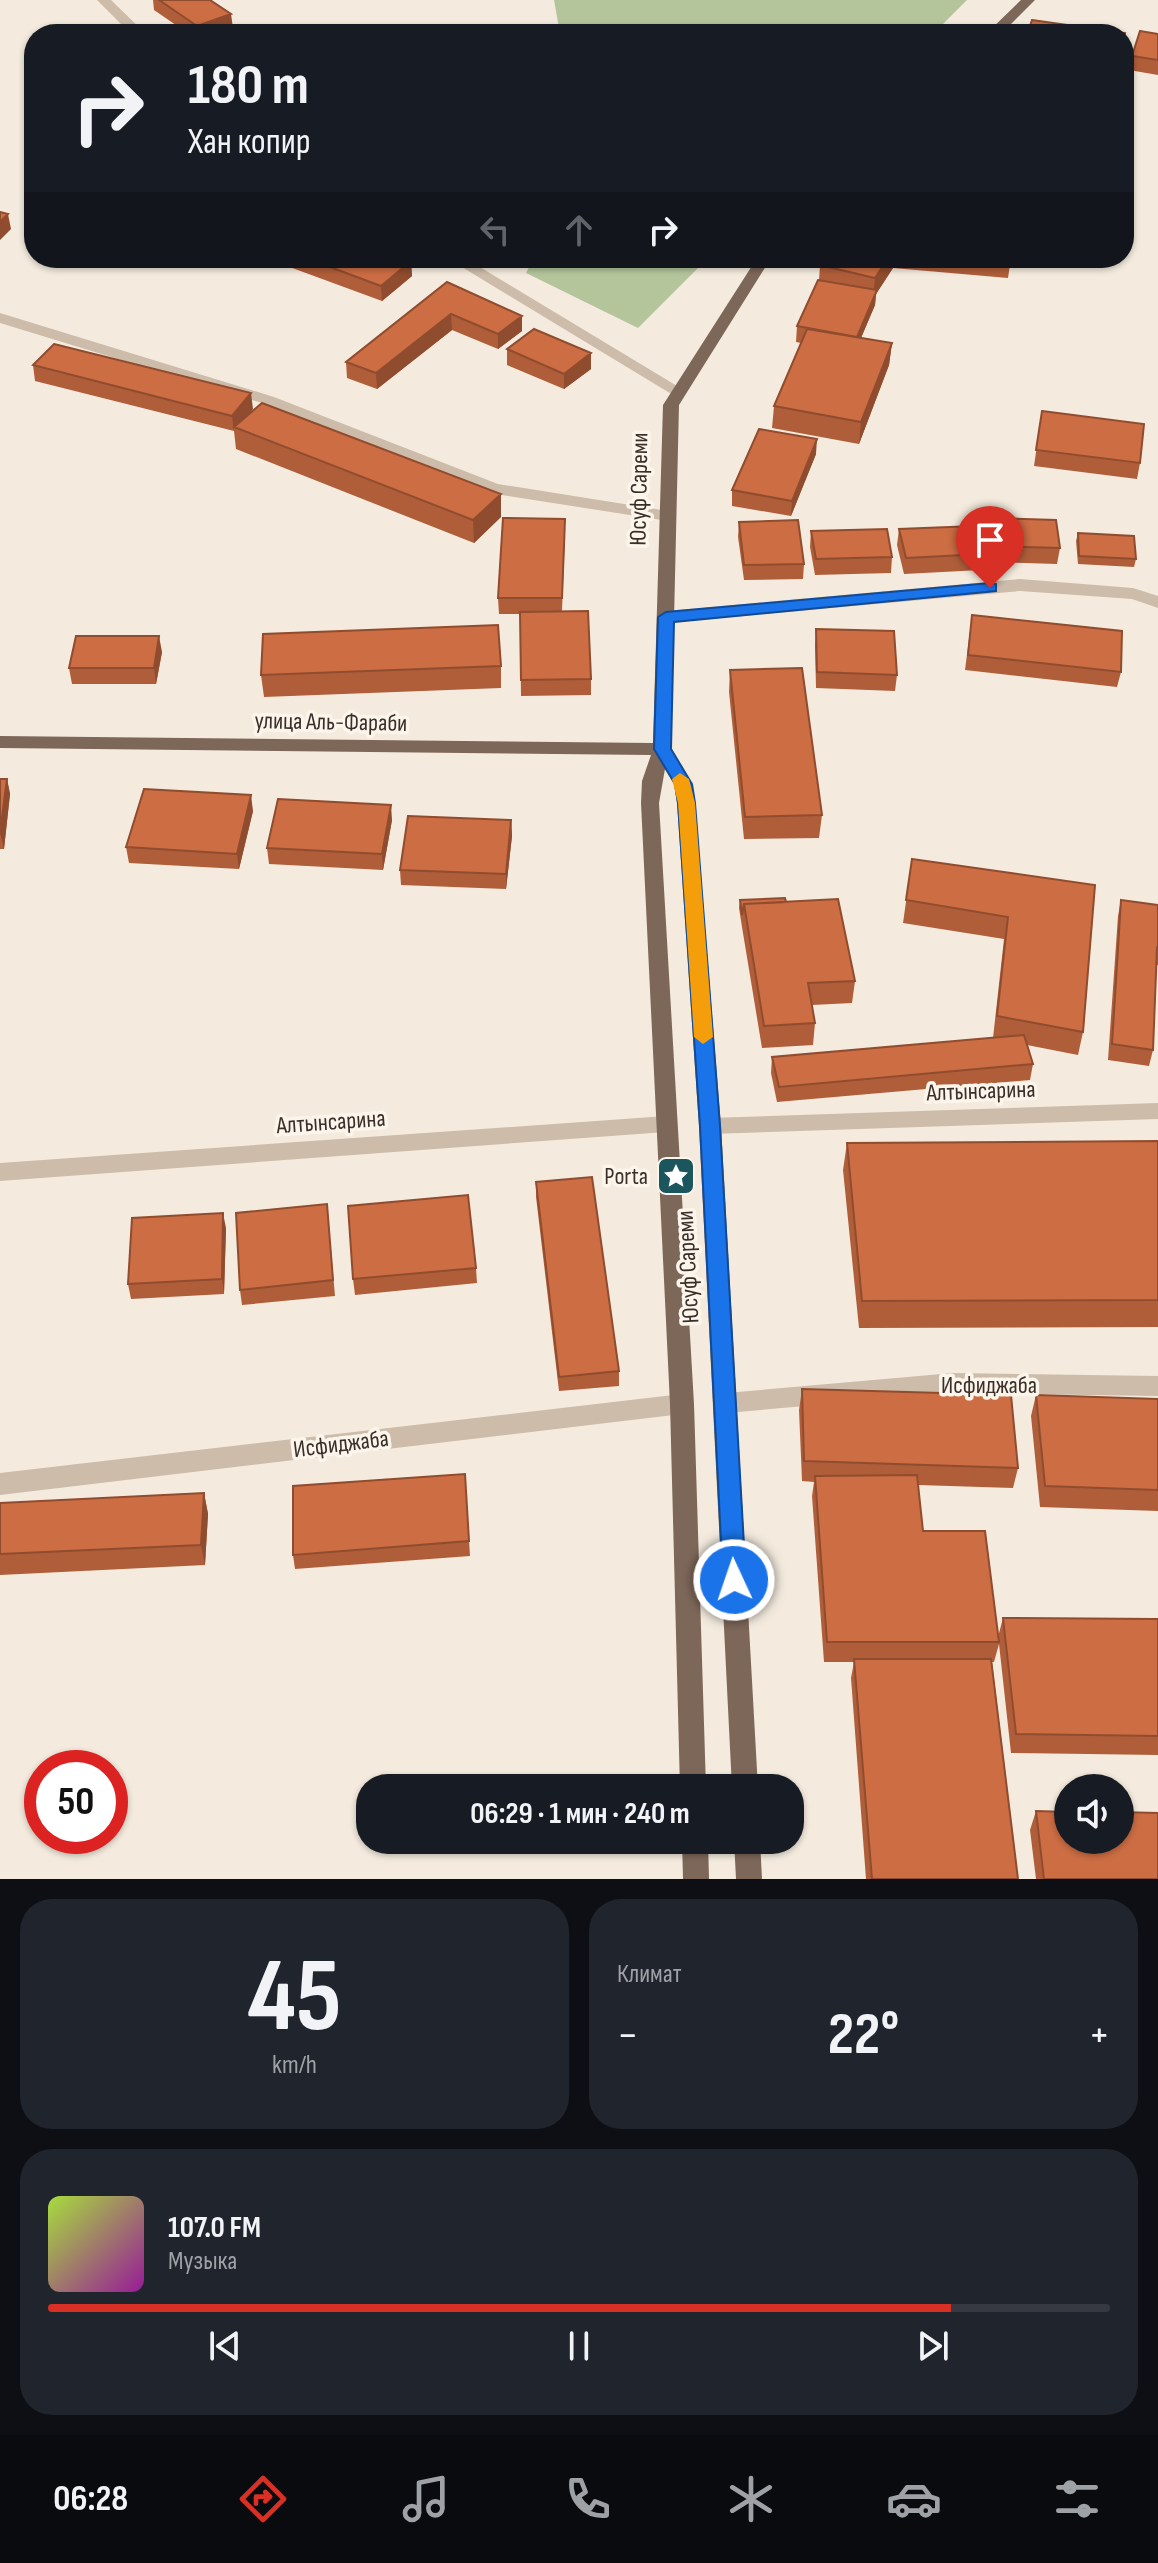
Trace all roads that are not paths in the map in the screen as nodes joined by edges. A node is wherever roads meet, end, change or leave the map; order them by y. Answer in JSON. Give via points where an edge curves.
{"nodes":[{"id":1,"x":104,"y":0,"type":"edge"},
{"id":2,"x":1028,"y":0,"type":"edge"},
{"id":3,"x":129,"y":24,"type":"edge"},
{"id":4,"x":1003,"y":24,"type":"edge"},
{"id":5,"x":471,"y":268,"type":"edge"},
{"id":6,"x":758,"y":268,"type":"edge"},
{"id":7,"x":0,"y":318,"type":"edge"},
{"id":8,"x":679,"y":392,"type":"junction"},
{"id":9,"x":668,"y":516,"type":"junction"},
{"id":10,"x":1158,"y":602,"type":"edge"},
{"id":11,"x":666,"y":617,"type":"junction"},
{"id":12,"x":0,"y":742,"type":"edge"},
{"id":13,"x":662,"y":749,"type":"junction"},
{"id":14,"x":1158,"y":1111,"type":"edge"},
{"id":15,"x":666,"y":1124,"type":"junction"},
{"id":16,"x":710,"y":1126,"type":"junction"},
{"id":17,"x":0,"y":1172,"type":"edge"},
{"id":18,"x":1158,"y":1386,"type":"edge"},
{"id":19,"x":726,"y":1403,"type":"junction"},
{"id":20,"x":682,"y":1404,"type":"junction"},
{"id":21,"x":0,"y":1484,"type":"edge"},
{"id":22,"x":693,"y":1774,"type":"edge"},
{"id":23,"x":744,"y":1774,"type":"edge"},
{"id":24,"x":695,"y":1854,"type":"edge"},
{"id":25,"x":748,"y":1854,"type":"edge"},
{"id":26,"x":696,"y":1879,"type":"edge"},
{"id":27,"x":749,"y":1879,"type":"edge"}],
"edges":[{"from":1,"to":3,"type":"street"},
{"from":2,"to":4,"type":"main road"},
{"from":5,"to":8,"type":"street"},
{"from":6,"to":8,"type":"main road","name":"Юсуф Сареми"},
{"from":7,"to":9,"type":"street","via":[[268,400],[495,489]]},
{"from":8,"to":9,"type":"main road","name":"Юсуф Сареми","via":[[671,405]]},
{"from":9,"to":11,"type":"main road","name":"Юсуф Сареми"},
{"from":10,"to":11,"type":"street","via":[[1133,594],[1020,585]]},
{"from":11,"to":13,"type":"main road","name":"Юсуф Сареми"},
{"from":12,"to":13,"type":"main road","name":"улица Аль-Фараби"},
{"from":13,"to":15,"type":"main road","name":"Юсуф Сареми","via":[[650,803]]},
{"from":13,"to":16,"type":"main road","name":"Юсуф Сареми","via":[[683,784],[686,803]]},
{"from":14,"to":16,"type":"street","name":"Алтынсарина"},
{"from":15,"to":17,"type":"street","name":"Алтынсарина"},
{"from":15,"to":20,"type":"main road","name":"Юсуф Сареми"},
{"from":16,"to":19,"type":"main road","name":"Юсуф Сареми"},
{"from":18,"to":19,"type":"street","name":"Исфиджаба","via":[[953,1383]]},
{"from":19,"to":23,"type":"main road","name":"Юсуф Сареми"},
{"from":20,"to":21,"type":"street","name":"Исфиджаба"},
{"from":20,"to":22,"type":"main road","name":"Юсуф Сареми"},
{"from":24,"to":26,"type":"main road"},
{"from":25,"to":27,"type":"main road"}]}
